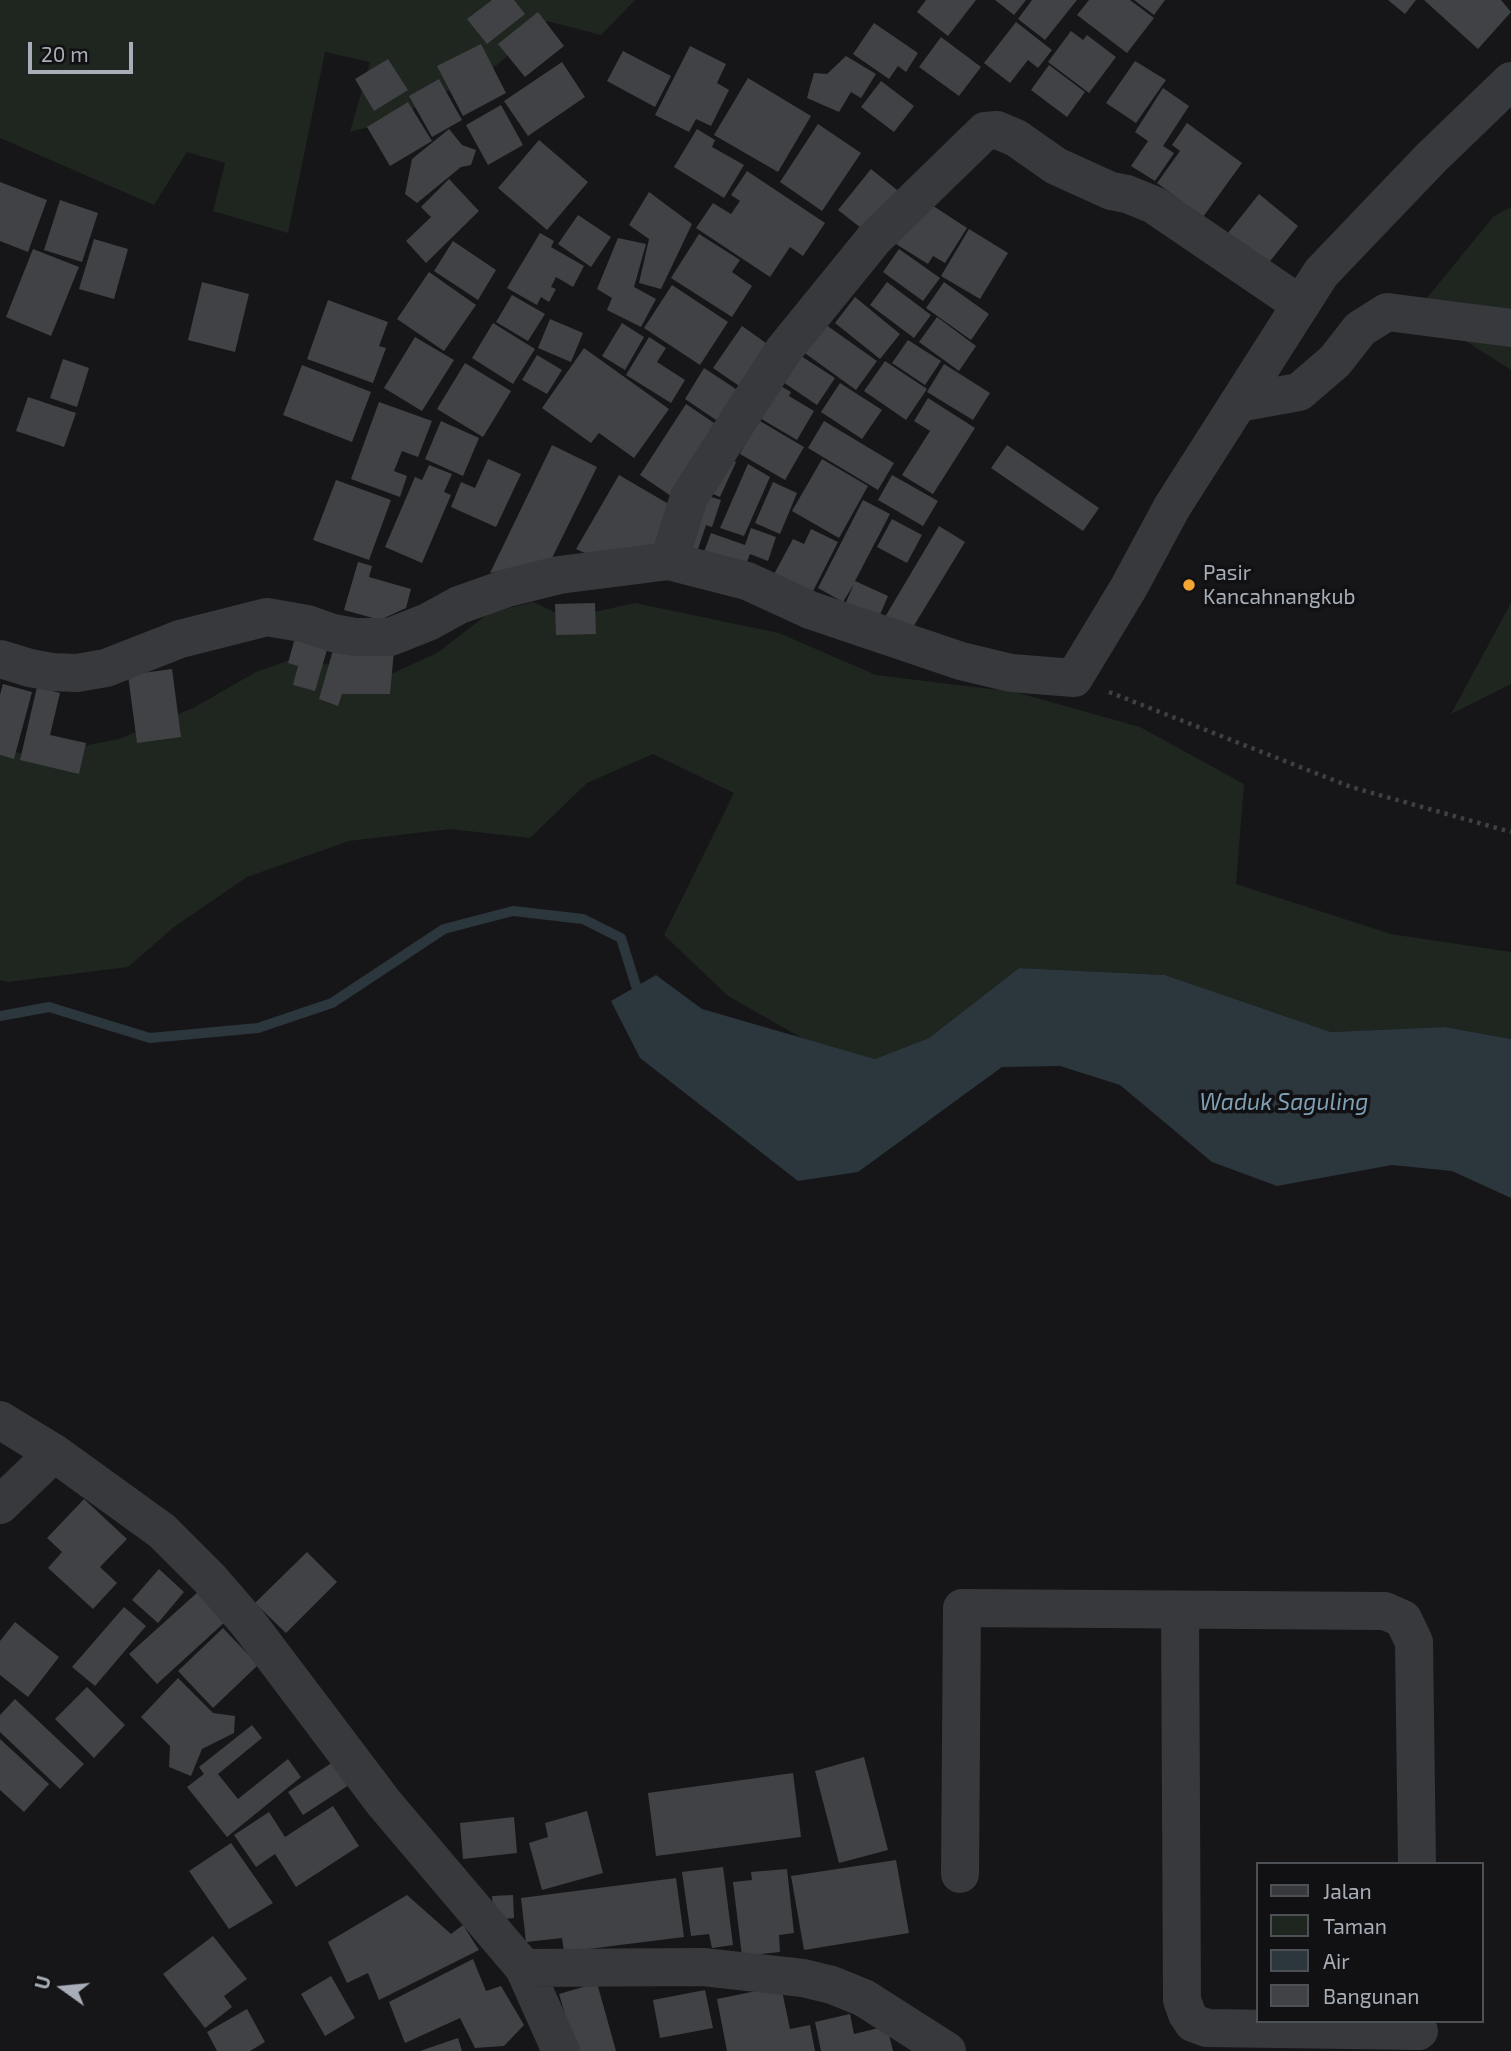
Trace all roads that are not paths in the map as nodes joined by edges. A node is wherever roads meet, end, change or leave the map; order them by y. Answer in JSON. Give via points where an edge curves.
{"nodes":[{"id":1,"x":1511,"y":81,"type":"edge"},
{"id":2,"x":1301,"y":305,"type":"junction"},
{"id":3,"x":1511,"y":328,"type":"edge"},
{"id":4,"x":1238,"y":403,"type":"junction"},
{"id":5,"x":669,"y":561,"type":"junction"},
{"id":6,"x":0,"y":659,"type":"edge"},
{"id":7,"x":0,"y":1420,"type":"edge"},
{"id":8,"x":54,"y":1453,"type":"junction"},
{"id":9,"x":0,"y":1504,"type":"edge"},
{"id":10,"x":1180,"y":1610,"type":"junction"},
{"id":11,"x":1417,"y":1862,"type":"edge"},
{"id":12,"x":960,"y":1874,"type":"dead end"},
{"id":13,"x":524,"y":1968,"type":"junction"},
{"id":14,"x":1425,"y":2034,"type":"edge"},
{"id":15,"x":561,"y":2051,"type":"edge"},
{"id":16,"x":947,"y":2051,"type":"edge"}],
"edges":[{"from":1,"to":2,"type":"street","via":[[1321,273]]},
{"from":2,"to":4,"type":"street"},
{"from":2,"to":5,"type":"street","via":[[1154,205],[1056,166],[1016,138],[997,130],[985,131],[874,239],[783,351],[689,498]]},
{"from":3,"to":4,"type":"street","via":[[1387,312],[1360,329],[1335,361],[1298,392]]},
{"from":4,"to":5,"type":"street","via":[[1074,678],[1012,673],[961,661],[810,610],[747,581]]},
{"from":5,"to":6,"type":"street","via":[[559,575],[507,588],[390,637],[355,637],[267,617],[77,673]]},
{"from":7,"to":8,"type":"street"},
{"from":8,"to":9,"type":"street"},
{"from":8,"to":13,"type":"street","via":[[162,1531],[210,1579],[384,1803]]},
{"from":10,"to":11,"type":"street","via":[[1385,1611],[1403,1619],[1414,1642]]},
{"from":10,"to":12,"type":"street","via":[[962,1608]]},
{"from":10,"to":14,"type":"street","via":[[1182,2000],[1187,2014],[1193,2023],[1207,2028]]},
{"from":13,"to":15,"type":"street"},
{"from":13,"to":16,"type":"street","via":[[704,1967],[803,1978],[864,1998]]}]}
